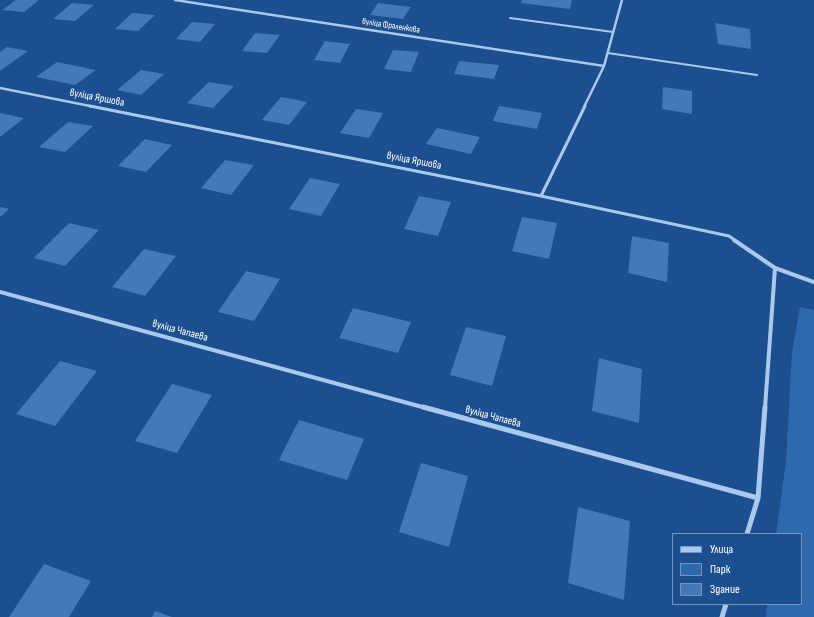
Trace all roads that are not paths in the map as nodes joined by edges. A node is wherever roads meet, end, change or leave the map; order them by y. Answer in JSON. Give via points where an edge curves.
{"nodes":[{"id":1,"x":175,"y":0,"type":"edge"},
{"id":2,"x":622,"y":0,"type":"edge"},
{"id":3,"x":510,"y":18,"type":"dead end"},
{"id":4,"x":614,"y":32,"type":"junction"},
{"id":5,"x":608,"y":53,"type":"junction"},
{"id":6,"x":604,"y":66,"type":"junction"},
{"id":7,"x":757,"y":75,"type":"dead end"},
{"id":8,"x":0,"y":88,"type":"edge"},
{"id":9,"x":541,"y":196,"type":"junction"},
{"id":10,"x":775,"y":268,"type":"junction"},
{"id":11,"x":814,"y":282,"type":"edge"},
{"id":12,"x":0,"y":292,"type":"edge"},
{"id":13,"x":758,"y":498,"type":"junction"},
{"id":14,"x":747,"y":533,"type":"edge"},
{"id":15,"x":726,"y":605,"type":"edge"},
{"id":16,"x":722,"y":617,"type":"edge"}],
"edges":[{"from":1,"to":6,"type":"street","name":"вуліца Фраленкова"},
{"from":2,"to":4,"type":"street"},
{"from":3,"to":4,"type":"lane"},
{"from":4,"to":5,"type":"street"},
{"from":5,"to":6,"type":"street"},
{"from":5,"to":7,"type":"lane"},
{"from":6,"to":9,"type":"street"},
{"from":8,"to":9,"type":"street","name":"вуліца Яршова"},
{"from":9,"to":10,"type":"street","name":"вуліца Яршова","via":[[729,236]]},
{"from":10,"to":11,"type":"street","name":"вуліца Яршова"},
{"from":10,"to":13,"type":"street"},
{"from":12,"to":13,"type":"street","name":"вуліца Чапаева"},
{"from":13,"to":14,"type":"street"},
{"from":15,"to":16,"type":"street"}]}
